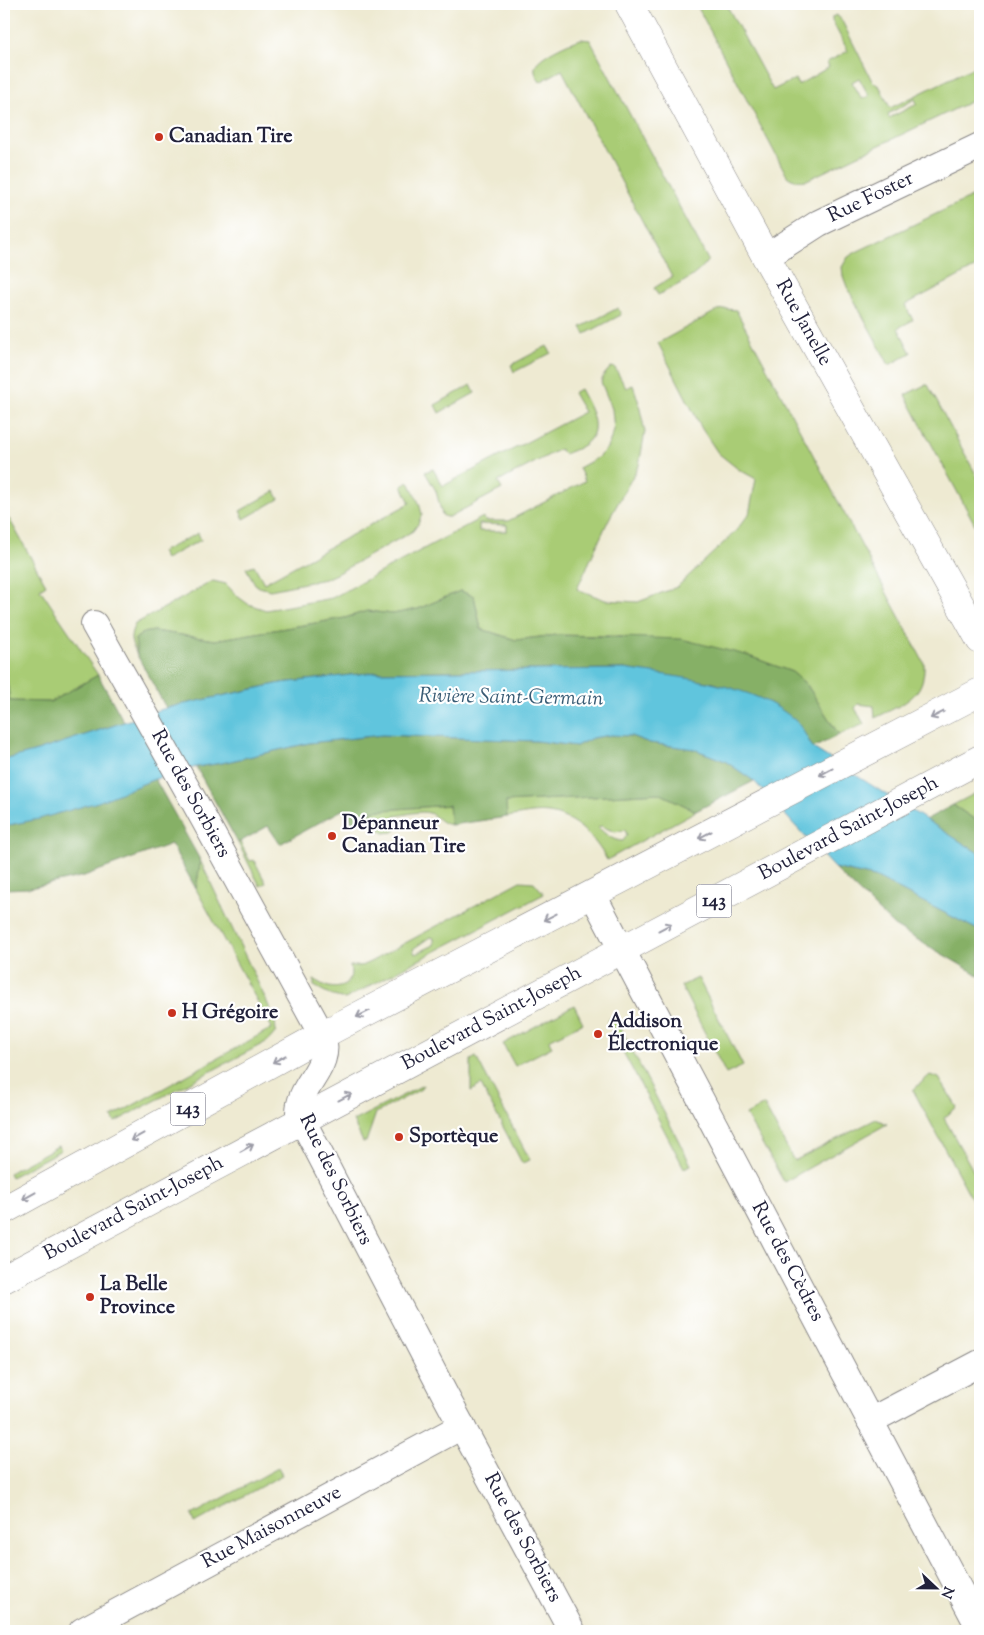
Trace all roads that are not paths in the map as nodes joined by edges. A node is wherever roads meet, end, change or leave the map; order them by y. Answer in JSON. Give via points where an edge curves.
{"nodes":[{"id":1,"x":629,"y":4,"type":"edge"},
{"id":2,"x":980,"y":146,"type":"edge"},
{"id":3,"x":766,"y":257,"type":"junction"},
{"id":4,"x":94,"y":624,"type":"dead end"},
{"id":5,"x":980,"y":640,"type":"edge"},
{"id":6,"x":980,"y":692,"type":"edge"},
{"id":7,"x":980,"y":759,"type":"edge"},
{"id":8,"x":593,"y":895,"type":"junction"},
{"id":9,"x":622,"y":950,"type":"junction"},
{"id":10,"x":322,"y":1035,"type":"junction"},
{"id":11,"x":302,"y":1120,"type":"junction"},
{"id":12,"x":4,"y":1210,"type":"edge"},
{"id":13,"x":4,"y":1279,"type":"edge"},
{"id":14,"x":980,"y":1362,"type":"edge"},
{"id":15,"x":870,"y":1421,"type":"junction"},
{"id":16,"x":462,"y":1426,"type":"junction"},
{"id":17,"x":980,"y":1629,"type":"edge"},
{"id":18,"x":82,"y":1631,"type":"edge"},
{"id":19,"x":572,"y":1631,"type":"edge"}],
"edges":[{"from":1,"to":3,"type":"main road","name":"Rue Janelle"},
{"from":2,"to":3,"type":"street","name":"Rue Foster","via":[[818,223]]},
{"from":3,"to":5,"type":"main road","name":"Rue Janelle"},
{"from":4,"to":10,"type":"street","name":"Rue des Sorbiers"},
{"from":6,"to":8,"type":"main road","number":"143","one_way":true},
{"from":9,"to":7,"type":"main road","name":"Boulevard Saint-Joseph","number":"143","one_way":true},
{"from":8,"to":9,"type":"street","name":"Rue des Cèdres"},
{"from":8,"to":10,"type":"main road","number":"143","one_way":true},
{"from":11,"to":9,"type":"main road","name":"Boulevard Saint-Joseph","number":"143","one_way":true},
{"from":9,"to":15,"type":"street","name":"Rue des Cèdres"},
{"from":10,"to":11,"type":"street","name":"Rue des Sorbiers","via":[[326,1053],[298,1108]]},
{"from":10,"to":12,"type":"main road","number":"143","one_way":true},
{"from":13,"to":11,"type":"main road","name":"Boulevard Saint-Joseph","number":"143","one_way":true},
{"from":11,"to":16,"type":"street","name":"Rue des Sorbiers"},
{"from":14,"to":15,"type":"street"},
{"from":15,"to":17,"type":"street","name":"Rue des Cèdres"},
{"from":16,"to":18,"type":"street","name":"Rue Maisonneuve"},
{"from":16,"to":19,"type":"street","name":"Rue des Sorbiers"}]}
